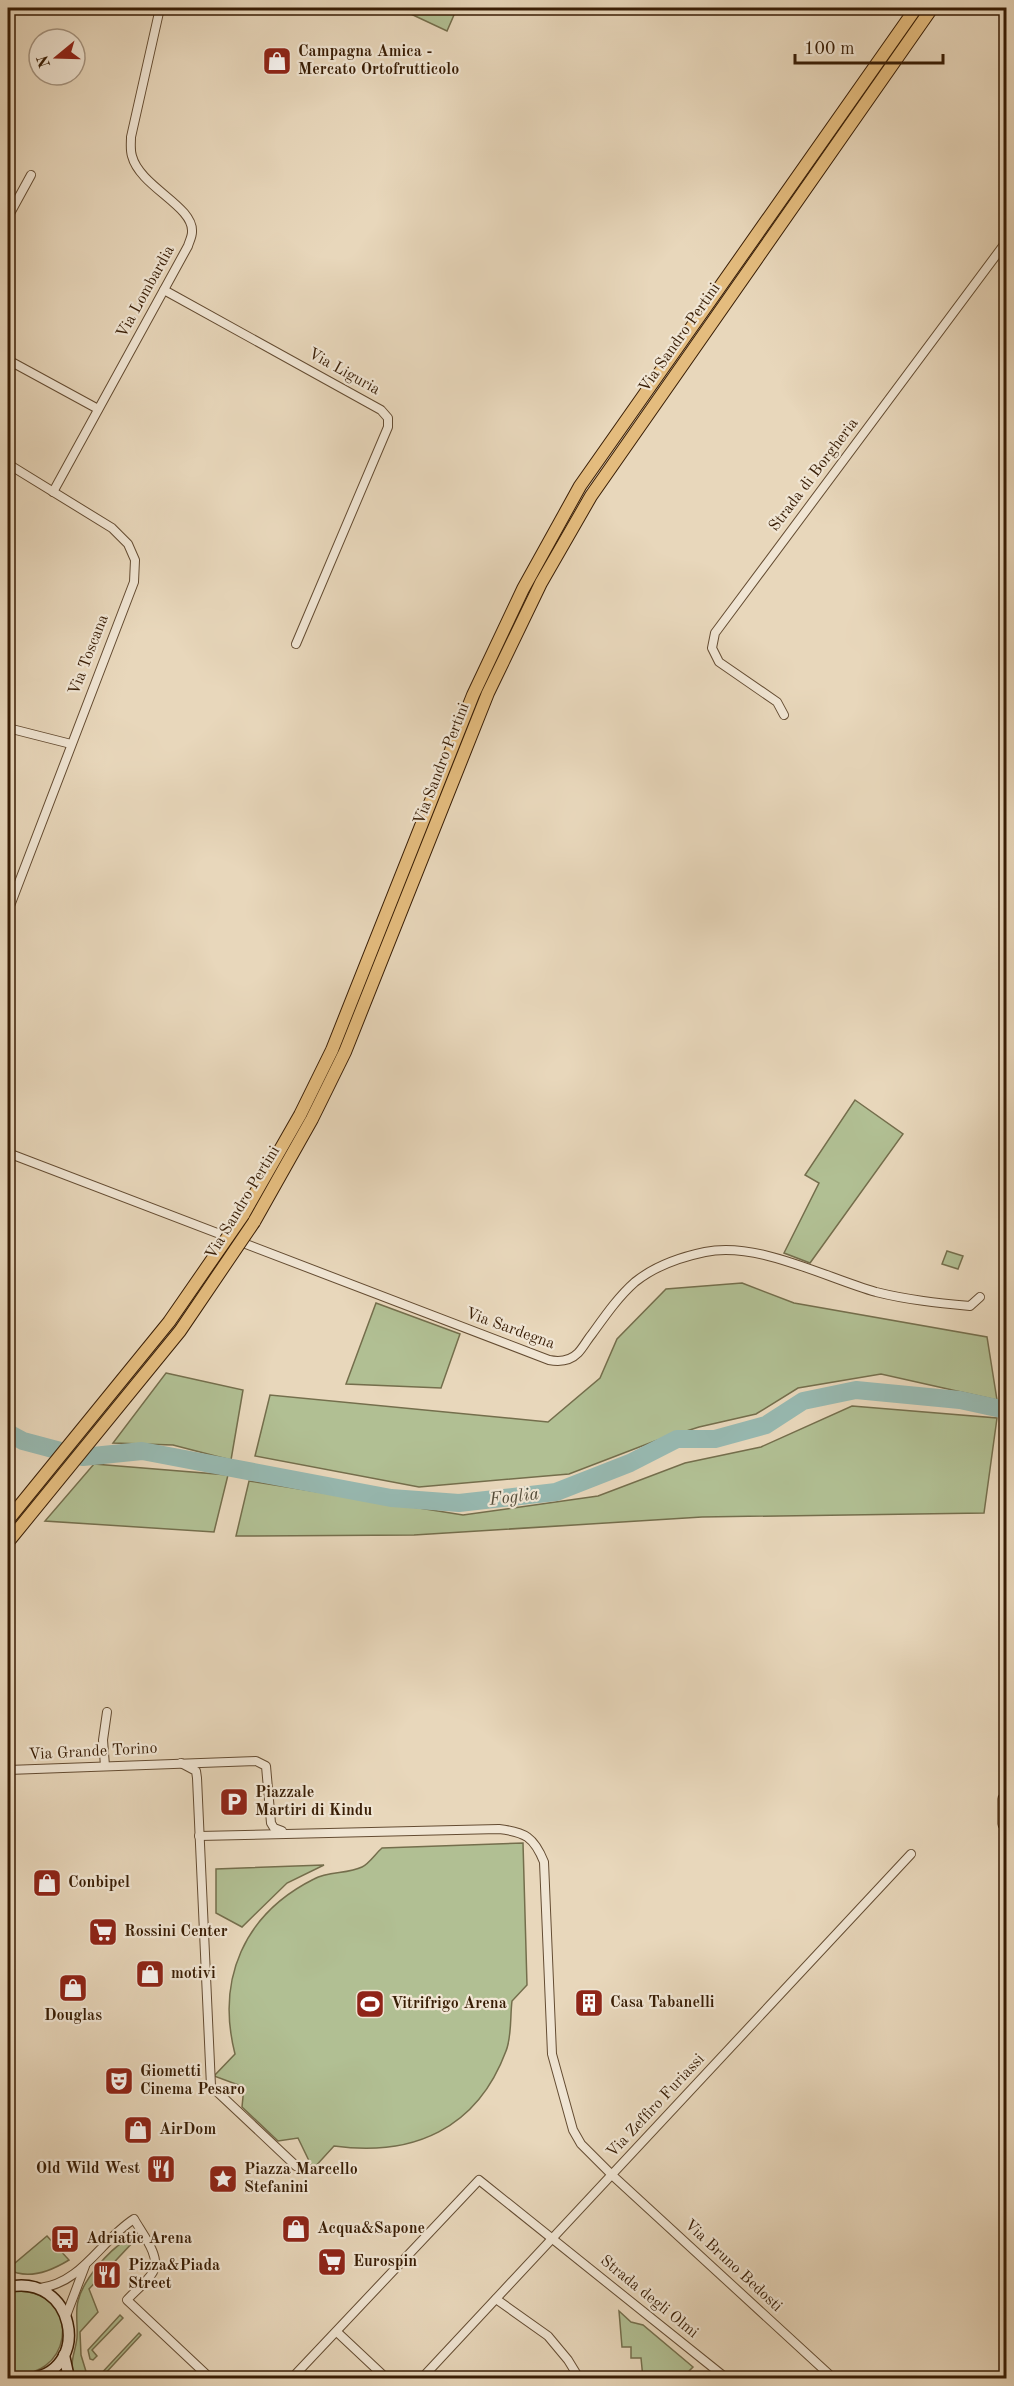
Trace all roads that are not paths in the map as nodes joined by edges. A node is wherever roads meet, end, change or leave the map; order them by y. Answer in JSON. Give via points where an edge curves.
{"nodes":[{"id":1,"x":160,"y":8,"type":"edge"},
{"id":2,"x":916,"y":8,"type":"edge"},
{"id":3,"x":932,"y":8,"type":"edge"},
{"id":4,"x":31,"y":175,"type":"dead end"},
{"id":5,"x":8,"y":217,"type":"edge"},
{"id":6,"x":1006,"y":242,"type":"edge"},
{"id":7,"x":164,"y":290,"type":"junction"},
{"id":8,"x":8,"y":360,"type":"edge"},
{"id":9,"x":98,"y":409,"type":"junction"},
{"id":10,"x":8,"y":464,"type":"edge"},
{"id":11,"x":53,"y":492,"type":"junction"},
{"id":12,"x":296,"y":644,"type":"dead end"},
{"id":13,"x":784,"y":715,"type":"dead end"},
{"id":14,"x":8,"y":728,"type":"edge"},
{"id":15,"x":71,"y":744,"type":"junction"},
{"id":16,"x":8,"y":911,"type":"edge"},
{"id":17,"x":8,"y":1153,"type":"edge"},
{"id":18,"x":980,"y":1297,"type":"dead end"},
{"id":19,"x":8,"y":1520,"type":"edge"},
{"id":20,"x":8,"y":1542,"type":"edge"},
{"id":21,"x":107,"y":1712,"type":"dead end"},
{"id":22,"x":181,"y":1763,"type":"junction"},
{"id":23,"x":105,"y":1766,"type":"junction"},
{"id":24,"x":8,"y":1770,"type":"edge"},
{"id":25,"x":1006,"y":1799,"type":"edge"},
{"id":26,"x":1006,"y":1824,"type":"edge"},
{"id":27,"x":288,"y":1833,"type":"junction"},
{"id":28,"x":199,"y":1836,"type":"junction"},
{"id":29,"x":911,"y":1854,"type":"dead end"},
{"id":30,"x":296,"y":2166,"type":"dead end"},
{"id":31,"x":612,"y":2175,"type":"junction"},
{"id":32,"x":552,"y":2239,"type":"junction"},
{"id":33,"x":87,"y":2263,"type":"junction"},
{"id":34,"x":8,"y":2278,"type":"edge"},
{"id":35,"x":13,"y":2286,"type":"edge"},
{"id":36,"x":40,"y":2288,"type":"junction"},
{"id":37,"x":496,"y":2299,"type":"junction"},
{"id":38,"x":66,"y":2316,"type":"junction"},
{"id":39,"x":337,"y":2332,"type":"junction"},
{"id":40,"x":64,"y":2355,"type":"junction"},
{"id":41,"x":37,"y":2378,"type":"edge"},
{"id":42,"x":69,"y":2379,"type":"edge"},
{"id":43,"x":210,"y":2379,"type":"edge"},
{"id":44,"x":292,"y":2379,"type":"edge"},
{"id":45,"x":386,"y":2379,"type":"edge"},
{"id":46,"x":422,"y":2379,"type":"edge"},
{"id":47,"x":579,"y":2379,"type":"edge"},
{"id":48,"x":726,"y":2379,"type":"edge"},
{"id":49,"x":833,"y":2379,"type":"edge"}],
"edges":[{"from":1,"to":7,"type":"street","name":"Via Lombardia","via":[[131,137],[138,170],[180,208],[193,232]]},
{"from":2,"to":19,"type":"main road","name":"Via Sandro Pertini","bridge":true,"via":[[580,486],[523,589],[472,695],[332,1050],[243,1215],[169,1322]]},
{"from":3,"to":20,"type":"main road","name":"Via Sandro Pertini","bridge":true,"via":[[591,495],[541,583],[488,693],[345,1052],[254,1222],[180,1331]]},
{"from":4,"to":5,"type":"street"},
{"from":6,"to":13,"type":"street","name":"Strada di Borgheria","via":[[715,633],[712,648],[720,662],[777,702]]},
{"from":7,"to":9,"type":"street","name":"Via Lombardia"},
{"from":7,"to":12,"type":"street","name":"Via Liguria","via":[[381,410],[388,418],[388,427]]},
{"from":8,"to":9,"type":"street"},
{"from":9,"to":11,"type":"street","name":"Via Lombardia"},
{"from":10,"to":11,"type":"street","name":"Via Toscana"},
{"from":11,"to":15,"type":"street","name":"Via Toscana","via":[[112,528],[128,544],[135,561],[134,582]]},
{"from":14,"to":15,"type":"street"},
{"from":15,"to":16,"type":"street","name":"Via Toscana"},
{"from":17,"to":18,"type":"street","name":"Via Sardegna","via":[[549,1360],[568,1359],[578,1353],[636,1282],[661,1266],[709,1251],[774,1257],[918,1302],[970,1306]]},
{"from":21,"to":23,"type":"street","via":[[102,1740]]},
{"from":22,"to":23,"type":"street","name":"Via Grande Torino"},
{"from":22,"to":27,"type":"street","name":"Via Grande Torino","via":[[262,1762],[268,1775],[271,1823]]},
{"from":22,"to":28,"type":"street","name":"Via Grande Torino","via":[[196,1771]]},
{"from":23,"to":24,"type":"street","name":"Via Grande Torino"},
{"from":25,"to":26,"type":"highway"},
{"from":27,"to":28,"type":"street"},
{"from":27,"to":31,"type":"street","name":"Via Bruno Bedosti","via":[[499,1829],[518,1831],[530,1838],[544,1862],[546,1881],[552,2054],[573,2130],[581,2144]]},
{"from":28,"to":30,"type":"street","via":[[211,2086]]},
{"from":29,"to":31,"type":"street","name":"Via Zeffiro Furiassi"},
{"from":31,"to":32,"type":"street","name":"Via Zeffiro Furiassi"},
{"from":31,"to":49,"type":"street","name":"Via Bruno Bedosti"},
{"from":32,"to":37,"type":"street","name":"Via Zeffiro Furiassi"},
{"from":32,"to":39,"type":"street","name":"Strada degli Olmi","via":[[479,2180]]},
{"from":32,"to":48,"type":"street","name":"Strada degli Olmi"},
{"from":33,"to":36,"type":"street","via":[[64,2283]]},
{"from":33,"to":38,"type":"street"},
{"from":33,"to":43,"type":"street","via":[[134,2219],[156,2265],[127,2300]]},
{"from":34,"to":35,"type":"main road"},
{"from":35,"to":36,"type":"main road"},
{"from":36,"to":38,"type":"main road","via":[[52,2295]]},
{"from":37,"to":46,"type":"street","name":"Via Zeffiro Furiassi"},
{"from":37,"to":47,"type":"street","via":[[548,2336]]},
{"from":38,"to":40,"type":"main road","via":[[69,2329]]},
{"from":39,"to":44,"type":"street"},
{"from":39,"to":45,"type":"street"},
{"from":40,"to":41,"type":"main road","via":[[49,2372]]},
{"from":40,"to":42,"type":"main road"}]}
